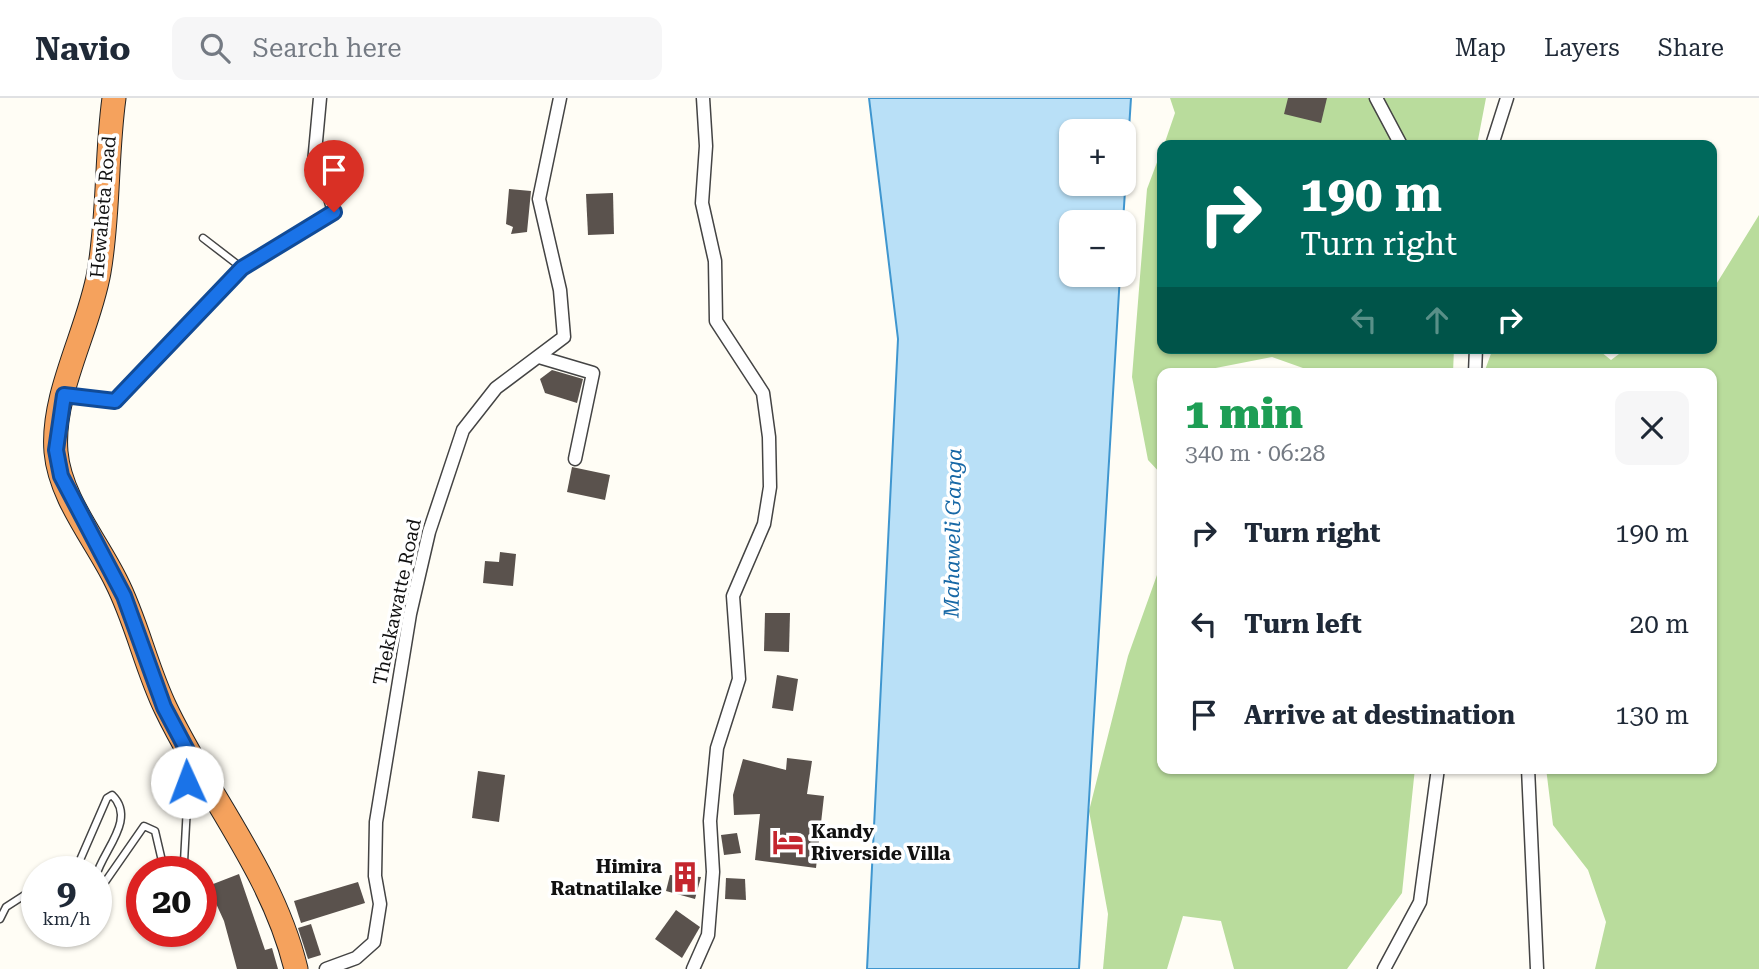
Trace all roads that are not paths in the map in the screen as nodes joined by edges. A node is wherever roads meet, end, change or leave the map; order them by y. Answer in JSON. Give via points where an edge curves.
{"nodes":[{"id":1,"x":114,"y":98,"type":"edge"},
{"id":2,"x":320,"y":98,"type":"edge"},
{"id":3,"x":560,"y":98,"type":"edge"},
{"id":4,"x":703,"y":98,"type":"edge"},
{"id":5,"x":1376,"y":98,"type":"edge"},
{"id":6,"x":1507,"y":98,"type":"edge"},
{"id":7,"x":1398,"y":140,"type":"edge"},
{"id":8,"x":1494,"y":140,"type":"edge"},
{"id":9,"x":203,"y":238,"type":"dead end"},
{"id":10,"x":242,"y":268,"type":"junction"},
{"id":11,"x":538,"y":357,"type":"junction"},
{"id":12,"x":64,"y":395,"type":"junction"},
{"id":13,"x":575,"y":459,"type":"dead end"},
{"id":14,"x":191,"y":758,"type":"junction"},
{"id":15,"x":1437,"y":774,"type":"edge"},
{"id":16,"x":1528,"y":774,"type":"edge"},
{"id":17,"x":82,"y":856,"type":"edge"},
{"id":18,"x":105,"y":856,"type":"edge"},
{"id":19,"x":112,"y":872,"type":"edge"},
{"id":20,"x":21,"y":897,"type":"edge"},
{"id":21,"x":0,"y":919,"type":"edge"},
{"id":22,"x":296,"y":969,"type":"edge"},
{"id":23,"x":326,"y":969,"type":"edge"},
{"id":24,"x":693,"y":969,"type":"edge"},
{"id":25,"x":1384,"y":969,"type":"edge"},
{"id":26,"x":1536,"y":969,"type":"edge"}],
"edges":[{"from":1,"to":12,"type":"highway","name":"Hewaheta Road","via":[[99,271]]},
{"from":2,"to":10,"type":"street","via":[[314,163],[324,177],[334,212]]},
{"from":3,"to":11,"type":"street","name":"Thekkawatte Road","via":[[539,199],[560,290],[564,337]]},
{"from":4,"to":24,"type":"street","via":[[702,202],[715,261],[716,321],[763,393],[770,487],[764,524],[733,596],[739,680],[717,748],[708,934]]},
{"from":5,"to":7,"type":"street"},
{"from":6,"to":8,"type":"street"},
{"from":9,"to":10,"type":"lane"},
{"from":10,"to":12,"type":"street","via":[[115,401]]},
{"from":11,"to":13,"type":"street","via":[[593,373]]},
{"from":11,"to":23,"type":"street","name":"Thekkawatte Road","via":[[496,388],[463,430],[429,532],[410,614],[376,822],[375,876],[380,904],[374,942],[356,958]]},
{"from":12,"to":14,"type":"highway","name":"Hewaheta Road","via":[[56,450],[61,476],[124,596],[164,707]]},
{"from":14,"to":19,"type":"lane","via":[[184,862],[162,861],[155,831],[144,826]]},
{"from":14,"to":22,"type":"highway","name":"Hewaheta Road","via":[[257,870],[284,928]]},
{"from":15,"to":25,"type":"street","via":[[1420,902]]},
{"from":16,"to":26,"type":"street"},
{"from":17,"to":18,"type":"lane","via":[[112,795],[120,802],[122,820]]},
{"from":20,"to":21,"type":"lane","via":[[6,907]]}]}
